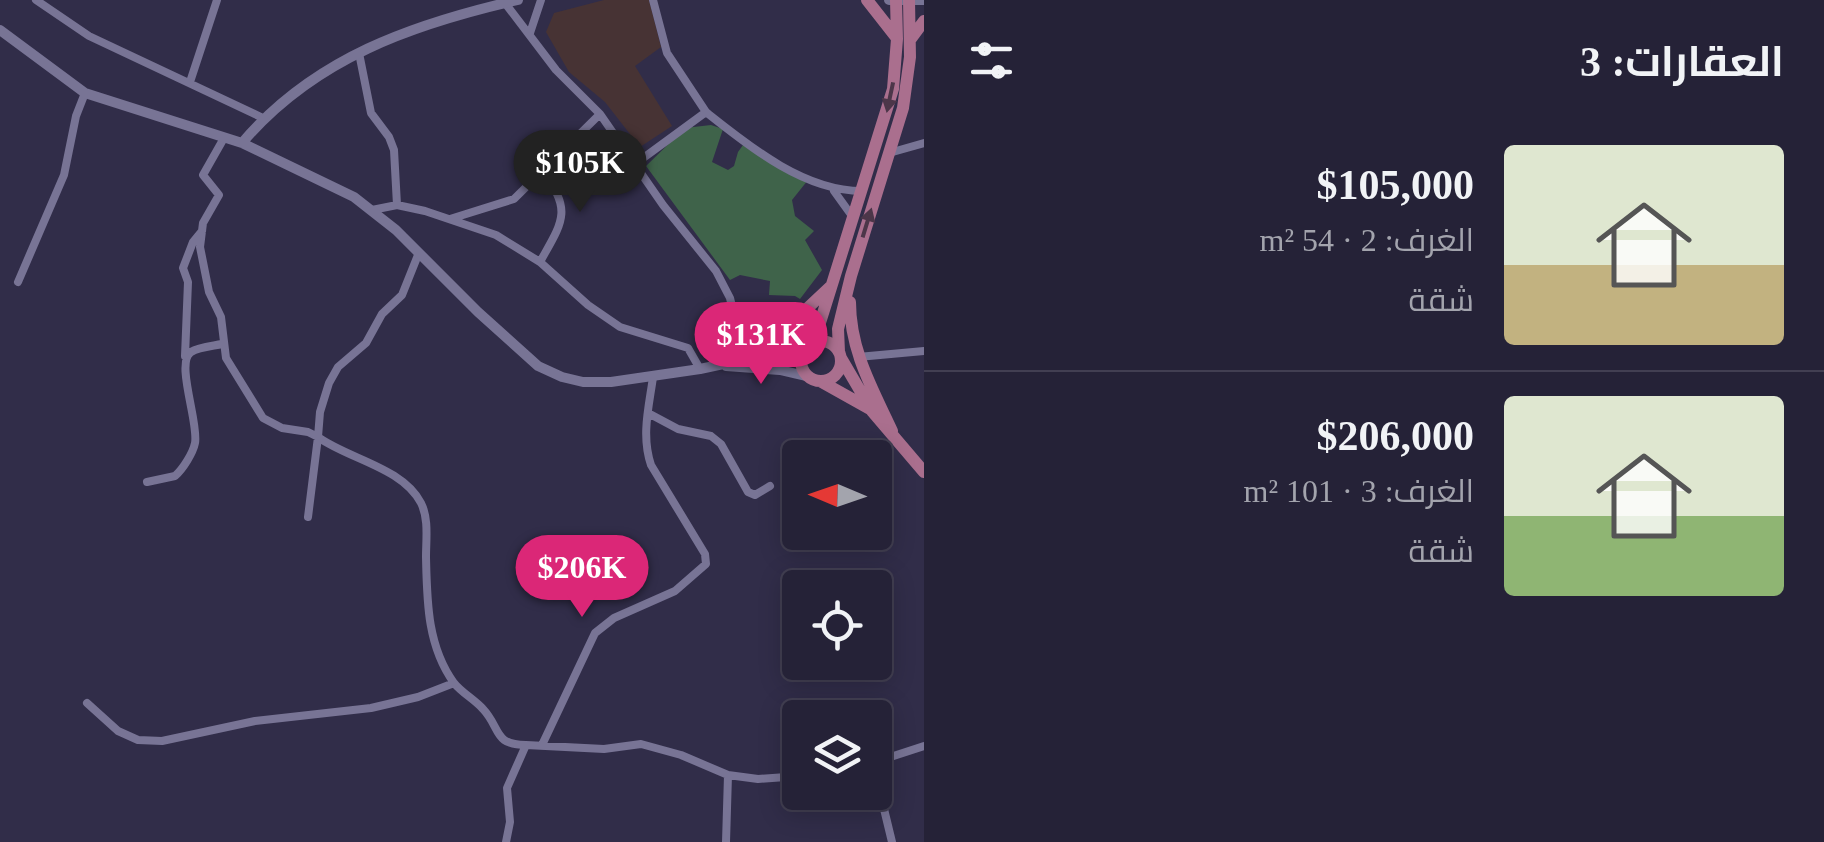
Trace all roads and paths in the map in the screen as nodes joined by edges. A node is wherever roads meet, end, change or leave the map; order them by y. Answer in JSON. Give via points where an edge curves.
{"nodes":[{"id":1,"x":36,"y":0,"type":"edge"},
{"id":2,"x":218,"y":0,"type":"edge"},
{"id":3,"x":518,"y":0,"type":"edge"},
{"id":4,"x":541,"y":0,"type":"edge"},
{"id":5,"x":653,"y":0,"type":"edge"},
{"id":6,"x":867,"y":0,"type":"edge"},
{"id":7,"x":894,"y":0,"type":"edge"},
{"id":8,"x":909,"y":0,"type":"edge"},
{"id":9,"x":924,"y":0,"type":"edge"},
{"id":10,"x":505,"y":3,"type":"junction"},
{"id":11,"x":482,"y":4,"type":"edge"},
{"id":12,"x":924,"y":21,"type":"edge"},
{"id":13,"x":0,"y":30,"type":"edge"},
{"id":14,"x":530,"y":33,"type":"junction"},
{"id":15,"x":904,"y":39,"type":"junction"},
{"id":16,"x":358,"y":51,"type":"junction"},
{"id":17,"x":190,"y":82,"type":"junction"},
{"id":18,"x":84,"y":93,"type":"junction"},
{"id":19,"x":706,"y":112,"type":"junction"},
{"id":20,"x":600,"y":114,"type":"junction"},
{"id":21,"x":263,"y":118,"type":"junction"},
{"id":22,"x":224,"y":138,"type":"junction"},
{"id":23,"x":924,"y":142,"type":"edge"},
{"id":24,"x":242,"y":143,"type":"junction"},
{"id":25,"x":889,"y":153,"type":"junction"},
{"id":26,"x":635,"y":164,"type":"junction"},
{"id":27,"x":543,"y":173,"type":"junction"},
{"id":28,"x":834,"y":191,"type":"junction"},
{"id":29,"x":862,"y":191,"type":"junction"},
{"id":30,"x":397,"y":205,"type":"junction"},
{"id":31,"x":372,"y":210,"type":"junction"},
{"id":32,"x":854,"y":218,"type":"junction"},
{"id":33,"x":450,"y":219,"type":"junction"},
{"id":34,"x":202,"y":232,"type":"junction"},
{"id":35,"x":418,"y":255,"type":"junction"},
{"id":36,"x":540,"y":262,"type":"junction"},
{"id":37,"x":851,"y":276,"type":"junction"},
{"id":38,"x":18,"y":282,"type":"dead end"},
{"id":39,"x":835,"y":282,"type":"junction"},
{"id":40,"x":222,"y":344,"type":"junction"},
{"id":41,"x":811,"y":344,"type":"junction"},
{"id":42,"x":924,"y":350,"type":"edge"},
{"id":43,"x":760,"y":353,"type":"junction"},
{"id":44,"x":840,"y":355,"type":"junction"},
{"id":45,"x":858,"y":356,"type":"junction"},
{"id":46,"x":744,"y":357,"type":"junction"},
{"id":47,"x":185,"y":358,"type":"junction"},
{"id":48,"x":715,"y":366,"type":"junction"},
{"id":49,"x":700,"y":368,"type":"junction"},
{"id":50,"x":653,"y":377,"type":"junction"},
{"id":51,"x":815,"y":379,"type":"junction"},
{"id":52,"x":872,"y":411,"type":"junction"},
{"id":53,"x":648,"y":413,"type":"junction"},
{"id":54,"x":892,"y":431,"type":"junction"},
{"id":55,"x":318,"y":437,"type":"junction"},
{"id":56,"x":924,"y":472,"type":"edge"},
{"id":57,"x":148,"y":482,"type":"dead end"},
{"id":58,"x":770,"y":486,"type":"dead end"},
{"id":59,"x":308,"y":517,"type":"dead end"},
{"id":60,"x":454,"y":682,"type":"junction"},
{"id":61,"x":87,"y":703,"type":"dead end"},
{"id":62,"x":542,"y":745,"type":"junction"},
{"id":63,"x":526,"y":746,"type":"junction"},
{"id":64,"x":924,"y":746,"type":"edge"},
{"id":65,"x":892,"y":756,"type":"edge"},
{"id":66,"x":728,"y":775,"type":"junction"},
{"id":67,"x":782,"y":777,"type":"edge"},
{"id":68,"x":884,"y":810,"type":"edge"},
{"id":69,"x":506,"y":842,"type":"edge"},
{"id":70,"x":726,"y":842,"type":"edge"},
{"id":71,"x":892,"y":842,"type":"edge"}],
"edges":[{"from":1,"to":17,"type":"street","via":[[89,36]]},
{"from":2,"to":17,"type":"street"},
{"from":3,"to":10,"type":"street"},
{"from":4,"to":14,"type":"street"},
{"from":5,"to":19,"type":"street","via":[[668,53]]},
{"from":6,"to":15,"type":"main road"},
{"from":7,"to":8,"type":"street"},
{"from":7,"to":15,"type":"main road"},
{"from":8,"to":9,"type":"street"},
{"from":8,"to":15,"type":"main road"},
{"from":10,"to":11,"type":"street"},
{"from":10,"to":14,"type":"street"},
{"from":11,"to":16,"type":"street"},
{"from":12,"to":15,"type":"main road"},
{"from":13,"to":18,"type":"street"},
{"from":14,"to":20,"type":"street"},
{"from":15,"to":25,"type":"main road","via":[[903,108]]},
{"from":15,"to":29,"type":"main road","one_way":true},
{"from":16,"to":21,"type":"street"},
{"from":16,"to":30,"type":"street","via":[[371,113],[394,150]]},
{"from":17,"to":21,"type":"street"},
{"from":18,"to":22,"type":"street"},
{"from":18,"to":38,"type":"street","via":[[64,175]]},
{"from":19,"to":26,"type":"street"},
{"from":19,"to":28,"type":"street","via":[[755,150]]},
{"from":20,"to":26,"type":"street"},
{"from":20,"to":27,"type":"street"},
{"from":21,"to":24,"type":"street"},
{"from":22,"to":24,"type":"street"},
{"from":22,"to":34,"type":"street","via":[[204,172],[218,195]]},
{"from":23,"to":25,"type":"street"},
{"from":24,"to":31,"type":"street"},
{"from":37,"to":25,"type":"main road","one_way":true},
{"from":26,"to":46,"type":"street","via":[[725,286]]},
{"from":27,"to":33,"type":"street","via":[[514,199]]},
{"from":27,"to":36,"type":"street","via":[[559,192],[562,210]]},
{"from":28,"to":29,"type":"street"},
{"from":28,"to":32,"type":"street"},
{"from":29,"to":32,"type":"main road"},
{"from":30,"to":31,"type":"street"},
{"from":30,"to":33,"type":"street"},
{"from":31,"to":35,"type":"street"},
{"from":32,"to":39,"type":"main road"},
{"from":33,"to":36,"type":"street","via":[[496,235]]},
{"from":34,"to":40,"type":"street","via":[[201,260],[221,317]]},
{"from":34,"to":47,"type":"street","via":[[184,268]]},
{"from":35,"to":50,"type":"street","via":[[538,366],[583,382]]},
{"from":35,"to":55,"type":"street","via":[[402,295],[328,383]]},
{"from":36,"to":49,"type":"street","via":[[620,327],[688,348]]},
{"from":37,"to":44,"type":"main road","via":[[838,329]]},
{"from":37,"to":45,"type":"main road"},
{"from":39,"to":41,"type":"main road"},
{"from":39,"to":43,"type":"main road"},
{"from":40,"to":47,"type":"street"},
{"from":40,"to":55,"type":"street","via":[[264,418]]},
{"from":41,"to":43,"type":"street"},
{"from":41,"to":44,"type":"main road","via":[[828,342]]},
{"from":41,"to":51,"type":"main road","via":[[801,358]]},
{"from":42,"to":45,"type":"street"},
{"from":43,"to":46,"type":"street"},
{"from":44,"to":51,"type":"main road","via":[[833,377]]},
{"from":44,"to":52,"type":"main road"},
{"from":45,"to":54,"type":"main road"},
{"from":46,"to":48,"type":"street"},
{"from":47,"to":57,"type":"street","via":[[195,447],[175,476]]},
{"from":48,"to":49,"type":"street"},
{"from":48,"to":51,"type":"street"},
{"from":49,"to":50,"type":"street"},
{"from":50,"to":53,"type":"street"},
{"from":51,"to":52,"type":"main road"},
{"from":52,"to":54,"type":"main road"},
{"from":53,"to":58,"type":"street","via":[[678,430],[711,436],[748,492]]},
{"from":53,"to":62,"type":"street","via":[[644,436],[651,465],[706,564],[675,591],[614,618],[595,634]]},
{"from":54,"to":56,"type":"main road"},
{"from":55,"to":59,"type":"street"},
{"from":55,"to":60,"type":"street","via":[[385,472],[420,502],[433,640]]},
{"from":60,"to":61,"type":"street","via":[[372,708],[255,721],[177,741],[138,740]]},
{"from":60,"to":63,"type":"street","via":[[505,742]]},
{"from":62,"to":63,"type":"street"},
{"from":62,"to":66,"type":"street","via":[[650,745]]},
{"from":63,"to":69,"type":"street","via":[[507,788]]},
{"from":64,"to":65,"type":"street"},
{"from":66,"to":67,"type":"street"},
{"from":66,"to":70,"type":"street"},
{"from":68,"to":71,"type":"street"}]}
